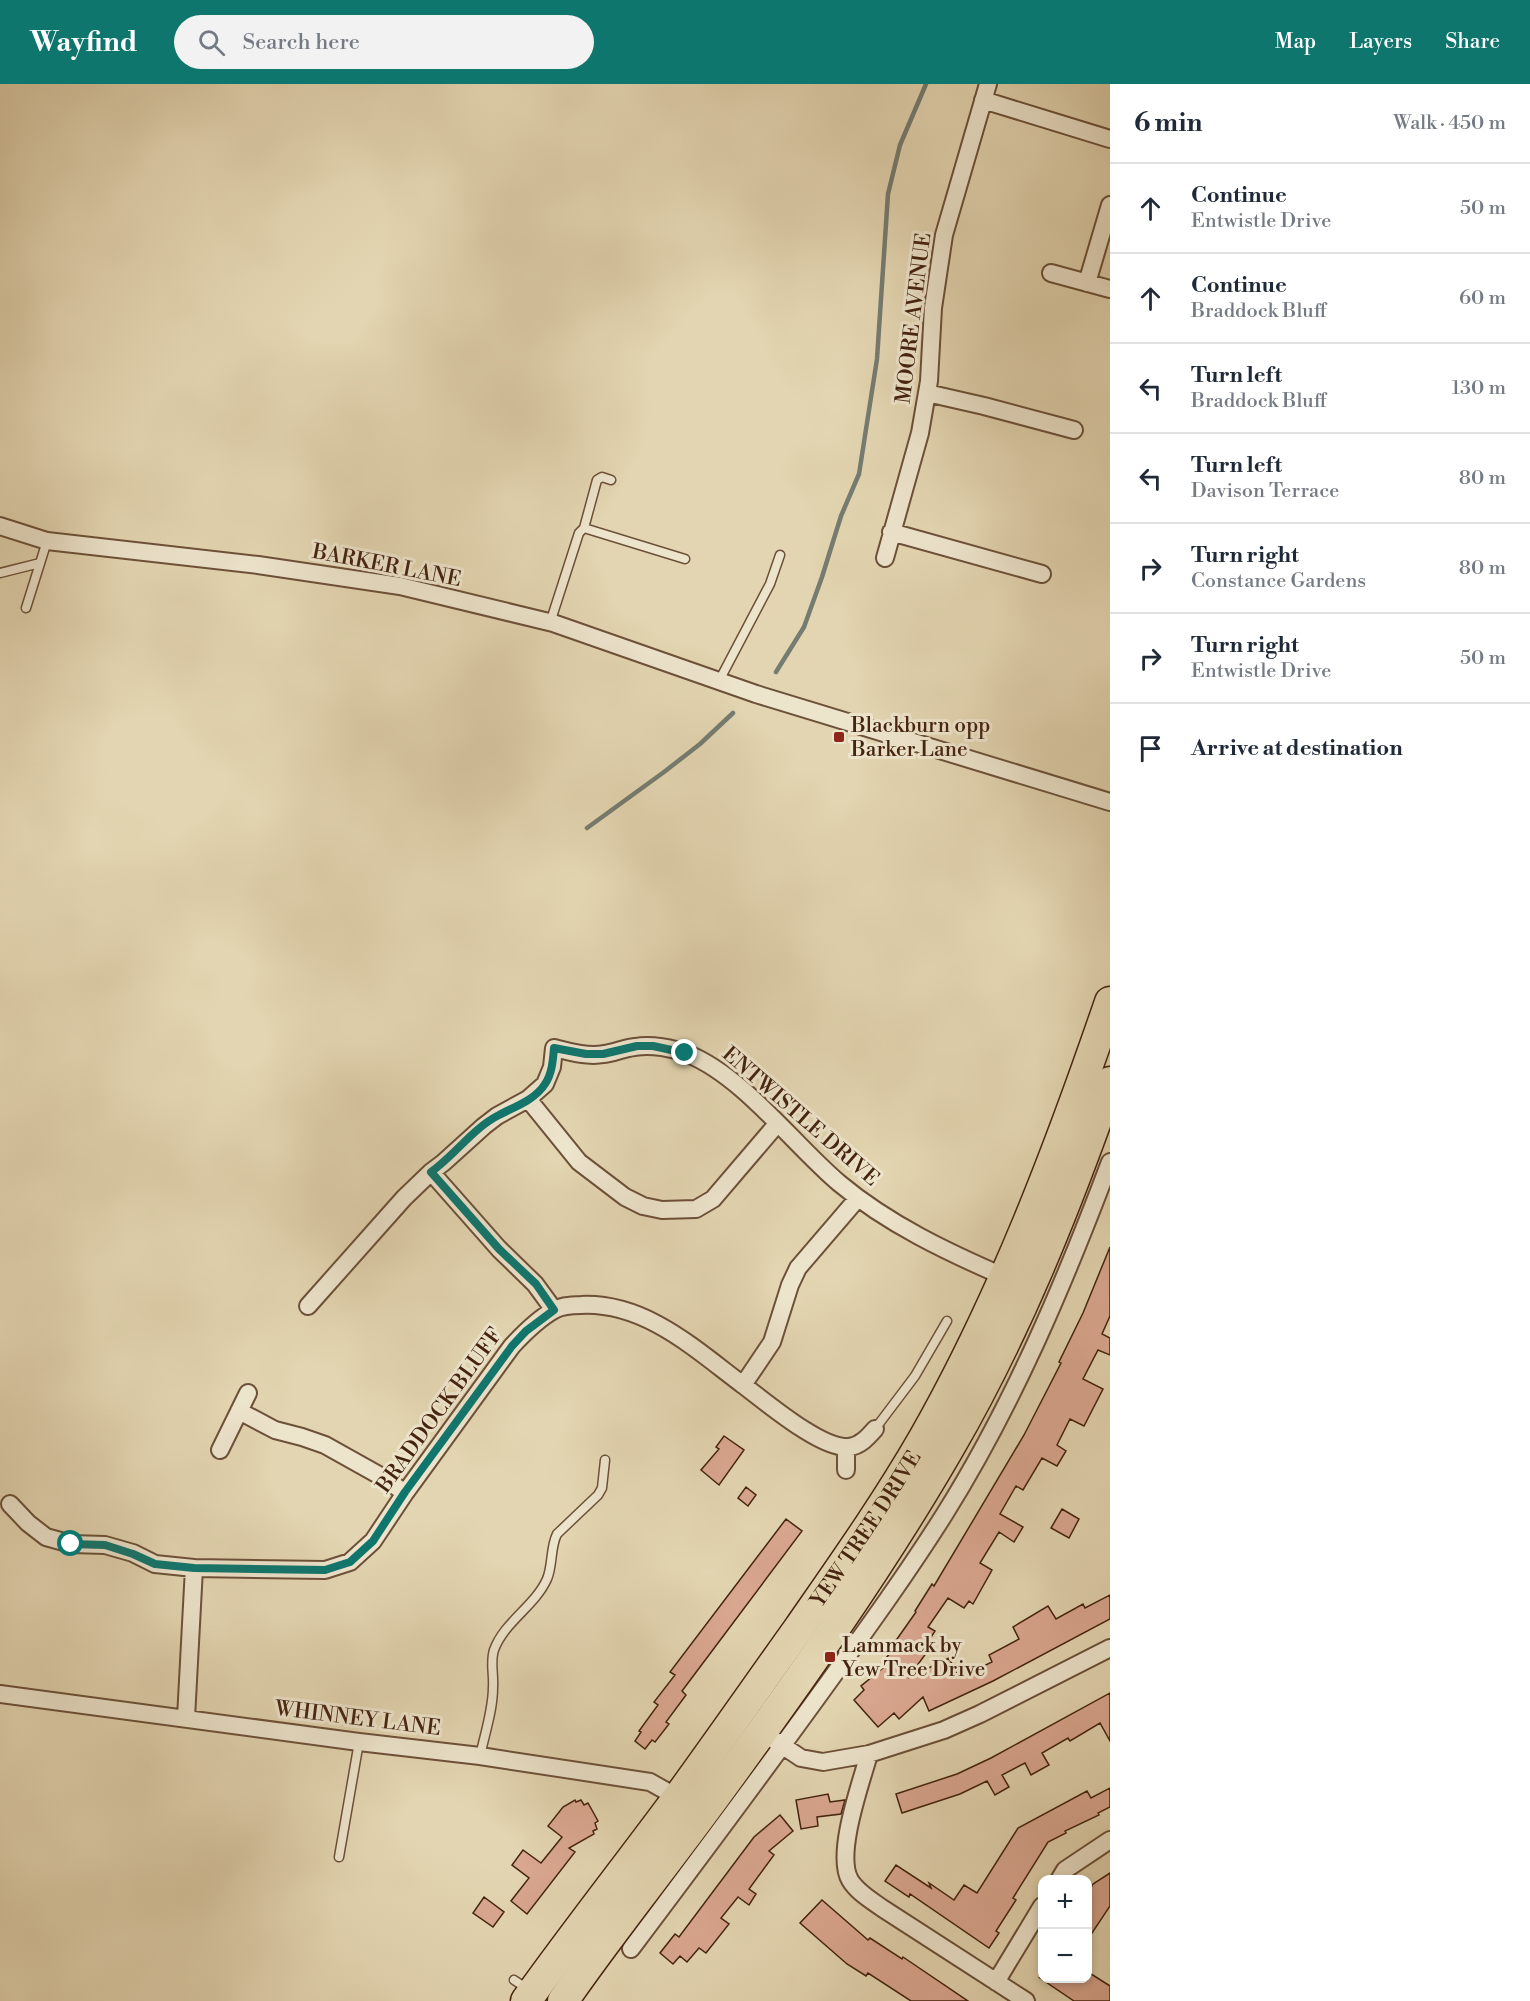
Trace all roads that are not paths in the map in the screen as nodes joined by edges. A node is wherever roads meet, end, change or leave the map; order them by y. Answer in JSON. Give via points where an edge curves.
{"nodes":[{"id":1,"x":985,"y":92,"type":"edge"},
{"id":2,"x":1110,"y":139,"type":"edge"},
{"id":3,"x":1110,"y":205,"type":"edge"},
{"id":4,"x":1051,"y":273,"type":"dead end"},
{"id":5,"x":1087,"y":283,"type":"junction"},
{"id":6,"x":1110,"y":289,"type":"edge"},
{"id":7,"x":927,"y":393,"type":"junction"},
{"id":8,"x":1074,"y":430,"type":"dead end"},
{"id":9,"x":611,"y":480,"type":"dead end"},
{"id":10,"x":0,"y":526,"type":"edge"},
{"id":11,"x":584,"y":528,"type":"junction"},
{"id":12,"x":891,"y":532,"type":"junction"},
{"id":13,"x":47,"y":541,"type":"junction"},
{"id":14,"x":780,"y":555,"type":"dead end"},
{"id":15,"x":885,"y":558,"type":"dead end"},
{"id":16,"x":685,"y":559,"type":"dead end"},
{"id":17,"x":40,"y":563,"type":"junction"},
{"id":18,"x":0,"y":573,"type":"edge"},
{"id":19,"x":1042,"y":574,"type":"dead end"},
{"id":20,"x":26,"y":608,"type":"dead end"},
{"id":21,"x":550,"y":623,"type":"junction"},
{"id":22,"x":719,"y":681,"type":"junction"},
{"id":23,"x":1110,"y":802,"type":"edge"},
{"id":24,"x":1110,"y":1002,"type":"edge"},
{"id":25,"x":1110,"y":1082,"type":"edge"},
{"id":26,"x":528,"y":1099,"type":"junction"},
{"id":27,"x":777,"y":1124,"type":"junction"},
{"id":28,"x":1110,"y":1162,"type":"edge"},
{"id":29,"x":431,"y":1172,"type":"junction"},
{"id":30,"x":858,"y":1198,"type":"junction"},
{"id":31,"x":1017,"y":1282,"type":"junction"},
{"id":32,"x":308,"y":1306,"type":"dead end"},
{"id":33,"x":554,"y":1310,"type":"junction"},
{"id":34,"x":947,"y":1321,"type":"dead end"},
{"id":35,"x":742,"y":1385,"type":"junction"},
{"id":36,"x":248,"y":1393,"type":"dead end"},
{"id":37,"x":240,"y":1412,"type":"junction"},
{"id":38,"x":875,"y":1429,"type":"joint"},
{"id":39,"x":846,"y":1447,"type":"junction"},
{"id":40,"x":220,"y":1450,"type":"dead end"},
{"id":41,"x":605,"y":1460,"type":"dead end"},
{"id":42,"x":846,"y":1470,"type":"dead end"},
{"id":43,"x":405,"y":1492,"type":"junction"},
{"id":44,"x":10,"y":1504,"type":"dead end"},
{"id":45,"x":194,"y":1568,"type":"junction"},
{"id":46,"x":1110,"y":1648,"type":"edge"},
{"id":47,"x":0,"y":1694,"type":"edge"},
{"id":48,"x":186,"y":1718,"type":"junction"},
{"id":49,"x":761,"y":1730,"type":"junction"},
{"id":50,"x":359,"y":1742,"type":"junction"},
{"id":51,"x":869,"y":1754,"type":"junction"},
{"id":52,"x":480,"y":1756,"type":"junction"},
{"id":53,"x":678,"y":1797,"type":"junction"},
{"id":54,"x":702,"y":1814,"type":"junction"},
{"id":55,"x":1110,"y":1840,"type":"edge"},
{"id":56,"x":339,"y":1857,"type":"dead end"},
{"id":57,"x":1062,"y":1875,"type":"edge"},
{"id":58,"x":1038,"y":1913,"type":"edge"},
{"id":59,"x":631,"y":1949,"type":"dead end"},
{"id":60,"x":996,"y":1982,"type":"junction"},
{"id":61,"x":524,"y":1991,"type":"edge"},
{"id":62,"x":563,"y":2001,"type":"edge"},
{"id":63,"x":1026,"y":2001,"type":"edge"}],
"edges":[{"from":1,"to":2,"type":"street"},
{"from":1,"to":7,"type":"street","name":"MOORE AVENUE","via":[[944,235],[933,308]]},
{"from":3,"to":5,"type":"street"},
{"from":4,"to":5,"type":"street"},
{"from":5,"to":6,"type":"street"},
{"from":7,"to":8,"type":"street"},
{"from":7,"to":12,"type":"street","name":"MOORE AVENUE","via":[[920,433]]},
{"from":9,"to":11,"type":"lane","via":[[597,480]]},
{"from":10,"to":13,"type":"street","name":"BARKER LANE"},
{"from":11,"to":16,"type":"lane"},
{"from":11,"to":21,"type":"lane","via":[[579,533]]},
{"from":12,"to":15,"type":"street","name":"MOORE AVENUE"},
{"from":12,"to":19,"type":"street"},
{"from":13,"to":17,"type":"lane"},
{"from":13,"to":21,"type":"street","name":"BARKER LANE","via":[[400,586]]},
{"from":14,"to":22,"type":"lane","via":[[770,584]]},
{"from":17,"to":18,"type":"lane"},
{"from":17,"to":20,"type":"lane"},
{"from":21,"to":22,"type":"street","name":"BARKER LANE"},
{"from":22,"to":23,"type":"street","name":"BARKER LANE"},
{"from":24,"to":31,"type":"highway","name":"YEW TREE DRIVE","via":[[1047,1173]]},
{"from":25,"to":31,"type":"highway","name":"YEW TREE DRIVE","via":[[1091,1136]]},
{"from":26,"to":27,"type":"street","name":"ENTWISTLE DRIVE","via":[[545,1084],[554,1048],[603,1054],[653,1046],[685,1053],[717,1070]]},
{"from":26,"to":27,"type":"street","via":[[579,1162],[625,1197],[662,1210],[696,1209],[713,1198]]},
{"from":26,"to":29,"type":"street","via":[[497,1116]]},
{"from":27,"to":30,"type":"street","name":"ENTWISTLE DRIVE"},
{"from":28,"to":49,"type":"street","via":[[1074,1259],[1028,1359],[944,1515],[914,1560]]},
{"from":29,"to":32,"type":"street"},
{"from":29,"to":33,"type":"street","via":[[499,1249],[536,1284]]},
{"from":30,"to":31,"type":"street","name":"ENTWISTLE DRIVE","via":[[946,1251]]},
{"from":30,"to":35,"type":"street","via":[[798,1268],[772,1342]]},
{"from":31,"to":49,"type":"highway","name":"YEW TREE DRIVE","via":[[1001,1352],[944,1457],[882,1557]]},
{"from":33,"to":35,"type":"street","name":"BRADDOCK BLUFF","via":[[574,1305],[606,1306],[654,1322]]},
{"from":33,"to":43,"type":"street","name":"BRADDOCK BLUFF","via":[[512,1346]]},
{"from":34,"to":38,"type":"lane","via":[[915,1376]]},
{"from":35,"to":39,"type":"street","name":"BRADDOCK BLUFF","via":[[812,1436]]},
{"from":36,"to":37,"type":"street"},
{"from":37,"to":40,"type":"street"},
{"from":37,"to":43,"type":"street","via":[[275,1430],[325,1445]]},
{"from":38,"to":39,"type":"street","via":[[861,1443]]},
{"from":39,"to":42,"type":"street"},
{"from":41,"to":52,"type":"lane","via":[[603,1488],[557,1534],[546,1581],[494,1650],[493,1694]]},
{"from":43,"to":45,"type":"street","name":"BRADDOCK BLUFF","via":[[373,1541],[350,1562],[325,1570]]},
{"from":44,"to":45,"type":"street","via":[[46,1537],[71,1544],[105,1545],[155,1564]]},
{"from":45,"to":48,"type":"street"},
{"from":46,"to":51,"type":"street","via":[[944,1730]]},
{"from":47,"to":48,"type":"street","name":"WHINNEY LANE"},
{"from":48,"to":50,"type":"street","name":"WHINNEY LANE"},
{"from":49,"to":51,"type":"street","via":[[801,1758],[823,1762]]},
{"from":49,"to":53,"type":"highway","name":"YEW TREE DRIVE"},
{"from":49,"to":54,"type":"highway","name":"YEW TREE DRIVE"},
{"from":49,"to":59,"type":"street"},
{"from":50,"to":52,"type":"street","name":"WHINNEY LANE"},
{"from":50,"to":56,"type":"lane"},
{"from":51,"to":60,"type":"street","via":[[847,1838],[845,1857],[852,1883],[882,1908]]},
{"from":52,"to":53,"type":"street","name":"WHINNEY LANE","via":[[650,1782]]},
{"from":53,"to":54,"type":"street","name":"WHINNEY LANE"},
{"from":53,"to":61,"type":"highway","name":"YEW TREE DRIVE"},
{"from":54,"to":62,"type":"highway","name":"YEW TREE DRIVE"},
{"from":55,"to":57,"type":"street"},
{"from":58,"to":60,"type":"street"},
{"from":60,"to":63,"type":"street"}]}
